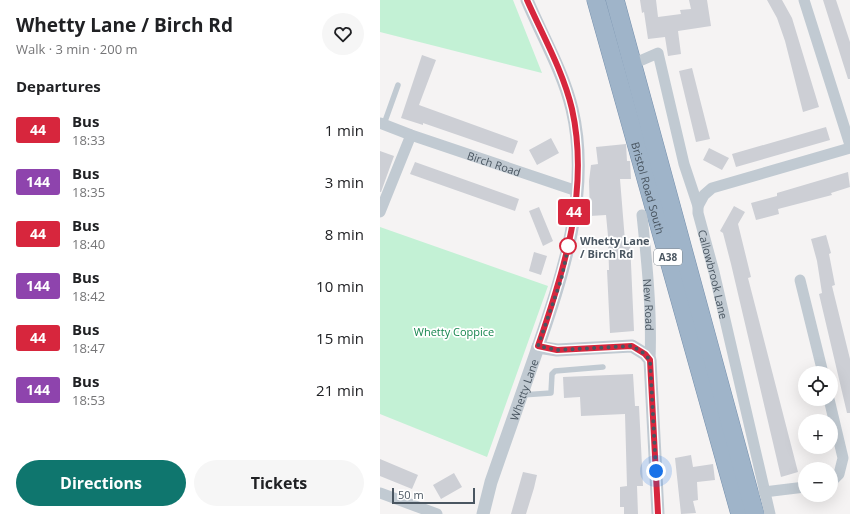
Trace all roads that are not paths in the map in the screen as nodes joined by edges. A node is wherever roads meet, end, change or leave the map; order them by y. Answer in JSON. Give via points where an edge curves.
{"nodes":[{"id":1,"x":527,"y":0,"type":"edge"},
{"id":2,"x":596,"y":0,"type":"edge"},
{"id":3,"x":615,"y":0,"type":"edge"},
{"id":4,"x":804,"y":0,"type":"edge"},
{"id":5,"x":642,"y":60,"type":"dead end"},
{"id":6,"x":398,"y":85,"type":"dead end"},
{"id":7,"x":382,"y":124,"type":"edge"},
{"id":8,"x":411,"y":135,"type":"junction"},
{"id":9,"x":850,"y":145,"type":"edge"},
{"id":10,"x":850,"y":148,"type":"edge"},
{"id":11,"x":577,"y":191,"type":"junction"},
{"id":12,"x":698,"y":206,"type":"junction"},
{"id":13,"x":380,"y":212,"type":"edge"},
{"id":14,"x":642,"y":215,"type":"dead end"},
{"id":15,"x":800,"y":280,"type":"dead end"},
{"id":16,"x":538,"y":346,"type":"junction"},
{"id":17,"x":650,"y":360,"type":"junction"},
{"id":18,"x":821,"y":366,"type":"edge"},
{"id":19,"x":603,"y":367,"type":"dead end"},
{"id":20,"x":521,"y":395,"type":"junction"},
{"id":21,"x":831,"y":406,"type":"edge"},
{"id":22,"x":838,"y":475,"type":"edge"},
{"id":23,"x":798,"y":488,"type":"edge"},
{"id":24,"x":764,"y":492,"type":"junction"},
{"id":25,"x":380,"y":493,"type":"edge"},
{"id":26,"x":438,"y":514,"type":"edge"},
{"id":27,"x":483,"y":514,"type":"edge"},
{"id":28,"x":658,"y":514,"type":"edge"},
{"id":29,"x":740,"y":514,"type":"edge"},
{"id":30,"x":755,"y":514,"type":"edge"},
{"id":31,"x":770,"y":514,"type":"edge"}],
"edges":[{"from":1,"to":11,"type":"street","name":"Whetty Lane","via":[[556,61],[572,109],[578,146]]},
{"from":2,"to":29,"type":"highway","name":"Bristol Road South","number":"A38"},
{"from":3,"to":30,"type":"highway","name":"Bristol Road South","number":"A38"},
{"from":4,"to":9,"type":"street"},
{"from":5,"to":12,"type":"street","name":"Callowbrook Lane","via":[[658,53],[684,164]]},
{"from":6,"to":7,"type":"lane"},
{"from":7,"to":8,"type":"street","name":"Birch Road"},
{"from":8,"to":11,"type":"street","name":"Birch Road"},
{"from":8,"to":13,"type":"street"},
{"from":10,"to":12,"type":"street","via":[[712,188],[704,195]]},
{"from":11,"to":16,"type":"street","name":"Whetty Lane","via":[[561,280]]},
{"from":12,"to":24,"type":"street","name":"Callowbrook Lane"},
{"from":14,"to":17,"type":"street","name":"New Road","via":[[648,274]]},
{"from":15,"to":18,"type":"street"},
{"from":16,"to":17,"type":"street","via":[[557,350],[632,346]]},
{"from":16,"to":20,"type":"street","name":"Whetty Lane"},
{"from":17,"to":28,"type":"street","name":"New Road"},
{"from":19,"to":20,"type":"lane","via":[[555,371],[552,374],[551,393]]},
{"from":20,"to":27,"type":"street","name":"Whetty Lane","via":[[491,482]]},
{"from":21,"to":22,"type":"street","via":[[843,458]]},
{"from":23,"to":24,"type":"street"},
{"from":24,"to":31,"type":"street","name":"Callowbrook Lane"},
{"from":25,"to":26,"type":"street"}]}
